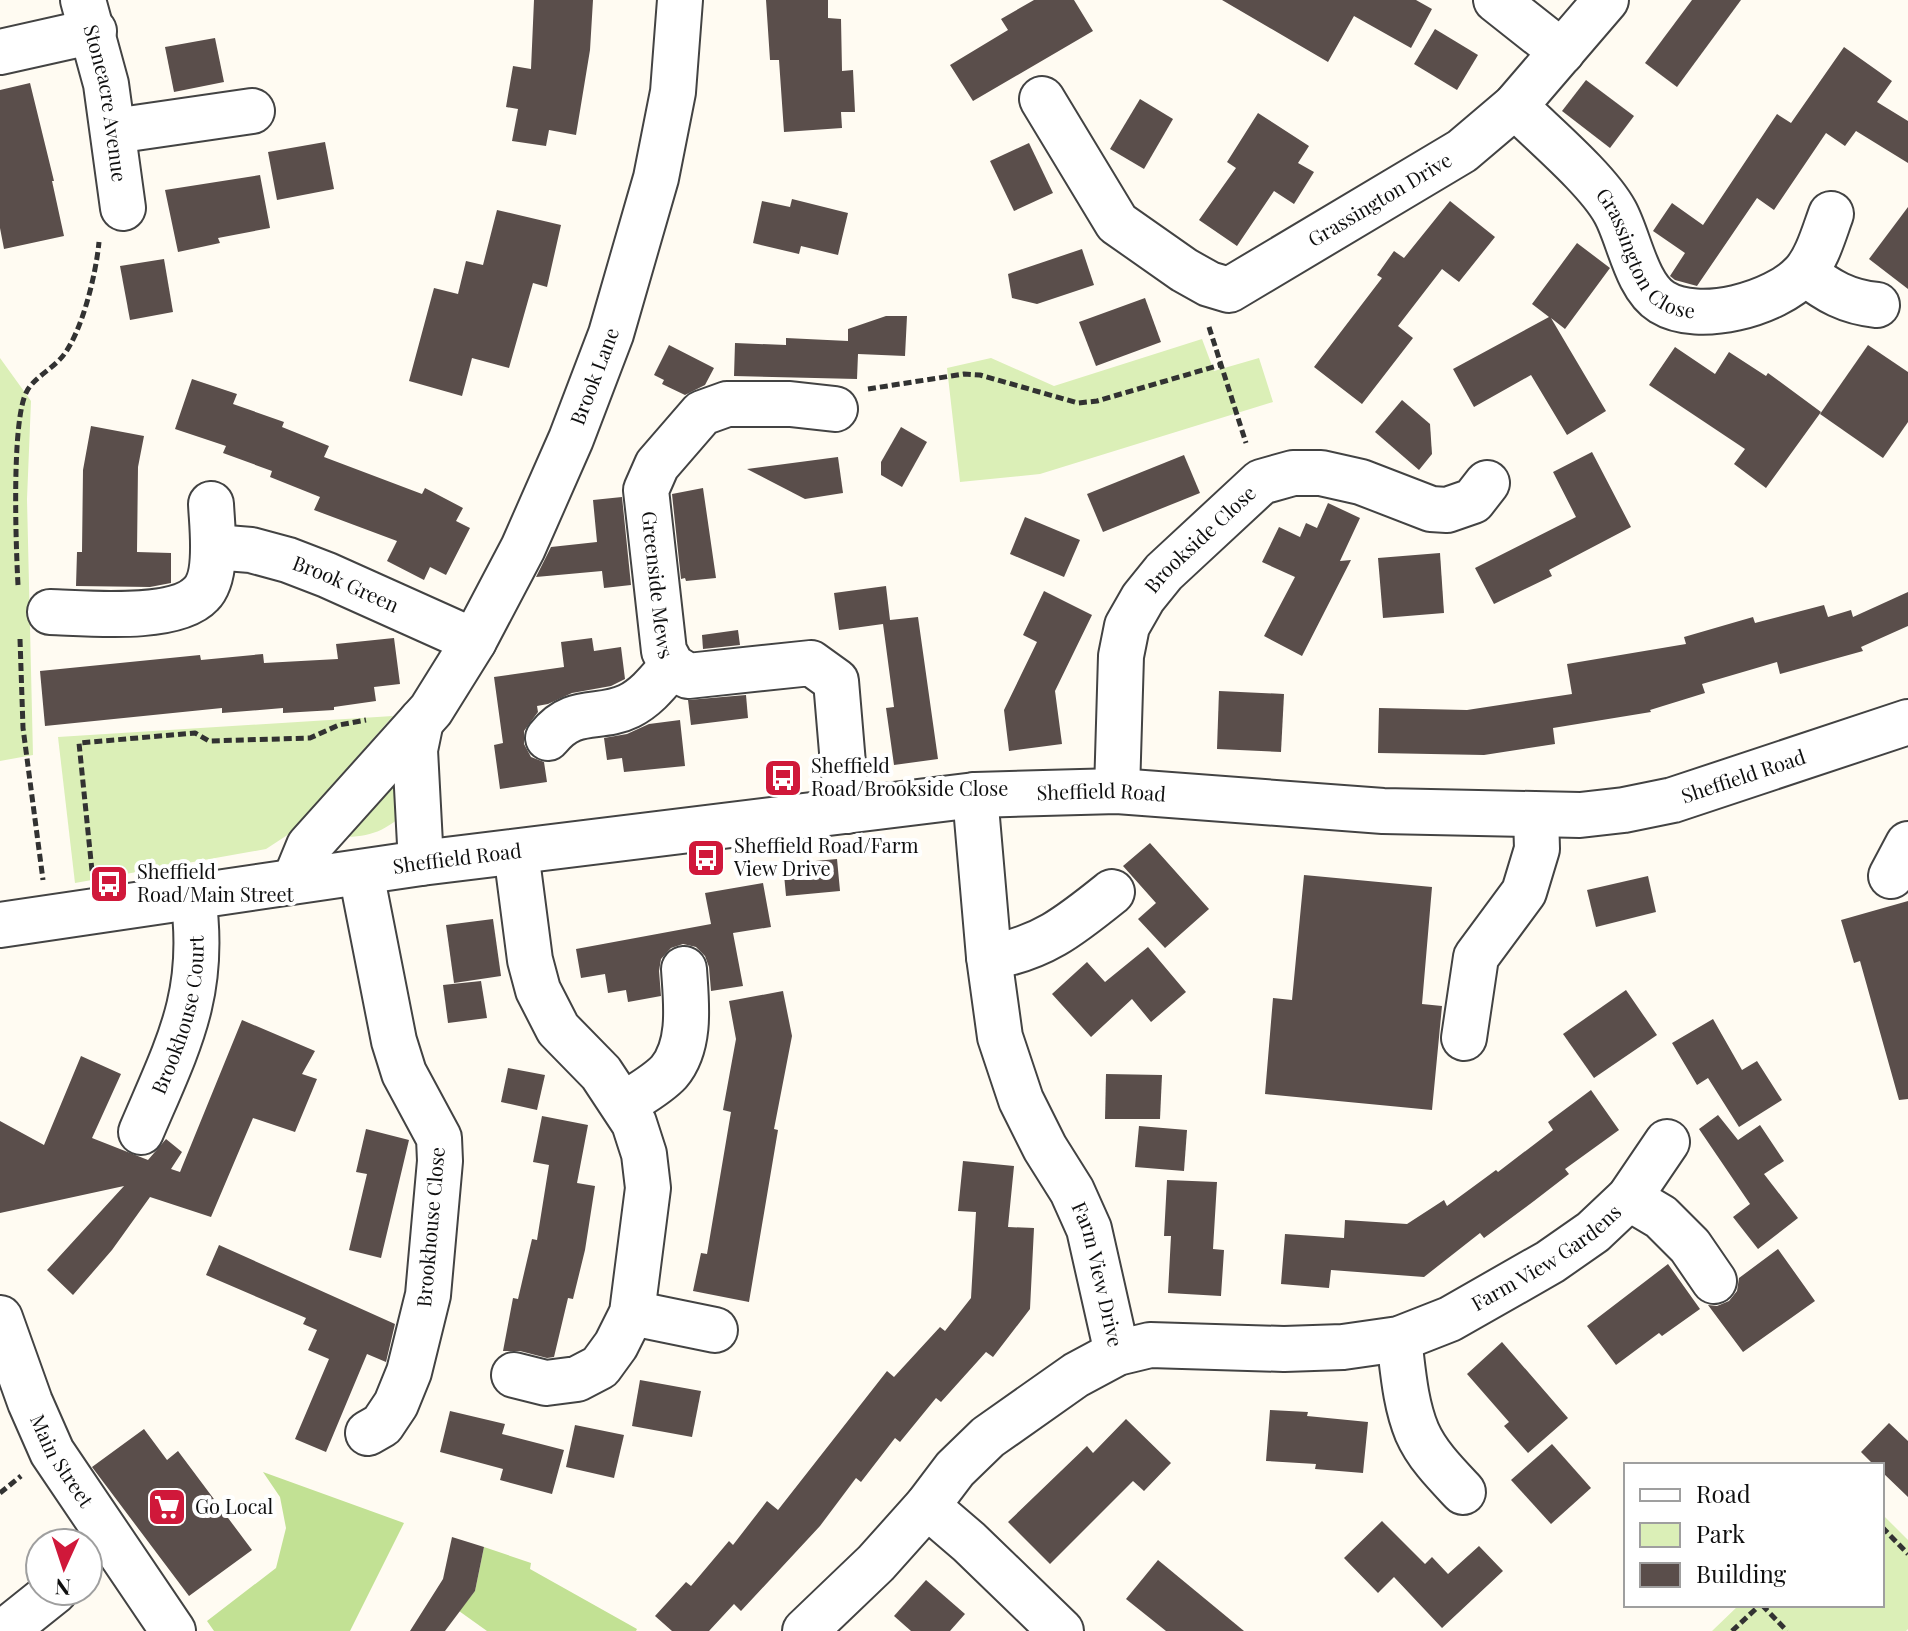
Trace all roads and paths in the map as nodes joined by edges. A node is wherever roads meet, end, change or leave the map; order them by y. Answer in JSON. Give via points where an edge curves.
{"nodes":[{"id":1,"x":680,"y":0,"type":"edge"},
{"id":2,"x":1496,"y":0,"type":"edge"},
{"id":3,"x":1606,"y":0,"type":"edge"},
{"id":4,"x":88,"y":15,"type":"edge"},
{"id":5,"x":0,"y":52,"type":"edge"},
{"id":6,"x":1562,"y":52,"type":"junction"},
{"id":7,"x":1042,"y":99,"type":"dead end"},
{"id":8,"x":1515,"y":106,"type":"junction"},
{"id":9,"x":252,"y":111,"type":"dead end"},
{"id":10,"x":114,"y":131,"type":"junction"},
{"id":11,"x":123,"y":208,"type":"joint"},
{"id":12,"x":1831,"y":214,"type":"dead end"},
{"id":13,"x":1805,"y":273,"type":"junction"},
{"id":14,"x":1229,"y":290,"type":"junction"},
{"id":15,"x":1877,"y":305,"type":"dead end"},
{"id":16,"x":1220,"y":365,"type":"junction"},
{"id":17,"x":835,"y":409,"type":"joint"},
{"id":18,"x":1274,"y":479,"type":"junction"},
{"id":19,"x":1487,"y":483,"type":"dead end"},
{"id":20,"x":211,"y":504,"type":"dead end"},
{"id":21,"x":214,"y":547,"type":"junction"},
{"id":22,"x":29,"y":613,"type":"junction"},
{"id":23,"x":474,"y":641,"type":"junction"},
{"id":24,"x":672,"y":666,"type":"junction"},
{"id":25,"x":370,"y":720,"type":"dead end"},
{"id":26,"x":421,"y":721,"type":"junction"},
{"id":27,"x":1908,"y":722,"type":"edge"},
{"id":28,"x":548,"y":738,"type":"dead end"},
{"id":29,"x":1117,"y":791,"type":"junction"},
{"id":30,"x":975,"y":795,"type":"junction"},
{"id":31,"x":847,"y":811,"type":"junction"},
{"id":32,"x":1536,"y":815,"type":"junction"},
{"id":33,"x":516,"y":852,"type":"junction"},
{"id":34,"x":421,"y":863,"type":"junction"},
{"id":35,"x":361,"y":873,"type":"junction"},
{"id":36,"x":295,"y":880,"type":"junction"},
{"id":37,"x":1112,"y":892,"type":"dead end"},
{"id":38,"x":193,"y":896,"type":"junction"},
{"id":39,"x":97,"y":910,"type":"junction"},
{"id":40,"x":47,"y":918,"type":"junction"},
{"id":41,"x":0,"y":925,"type":"edge"},
{"id":42,"x":989,"y":957,"type":"junction"},
{"id":43,"x":684,"y":969,"type":"dead end"},
{"id":44,"x":1464,"y":1038,"type":"dead end"},
{"id":45,"x":623,"y":1105,"type":"junction"},
{"id":46,"x":141,"y":1132,"type":"dead end"},
{"id":47,"x":1667,"y":1142,"type":"dead end"},
{"id":48,"x":1629,"y":1198,"type":"junction"},
{"id":49,"x":1714,"y":1281,"type":"dead end"},
{"id":50,"x":0,"y":1318,"type":"edge"},
{"id":51,"x":624,"y":1329,"type":"junction"},
{"id":52,"x":715,"y":1330,"type":"dead end"},
{"id":53,"x":1399,"y":1339,"type":"junction"},
{"id":54,"x":1117,"y":1353,"type":"junction"},
{"id":55,"x":514,"y":1375,"type":"dead end"},
{"id":56,"x":15,"y":1409,"type":"edge"},
{"id":57,"x":368,"y":1433,"type":"dead end"},
{"id":58,"x":1463,"y":1492,"type":"dead end"},
{"id":59,"x":927,"y":1506,"type":"junction"},
{"id":60,"x":88,"y":1527,"type":"edge"},
{"id":61,"x":1884,"y":1529,"type":"edge"},
{"id":62,"x":1908,"y":1554,"type":"edge"},
{"id":63,"x":104,"y":1557,"type":"edge"},
{"id":64,"x":35,"y":1607,"type":"edge"},
{"id":65,"x":1759,"y":1607,"type":"edge"},
{"id":66,"x":1763,"y":1607,"type":"edge"},
{"id":67,"x":5,"y":1631,"type":"edge"},
{"id":68,"x":173,"y":1631,"type":"edge"},
{"id":69,"x":805,"y":1631,"type":"edge"},
{"id":70,"x":1061,"y":1631,"type":"edge"},
{"id":71,"x":1732,"y":1631,"type":"edge"},
{"id":72,"x":1787,"y":1631,"type":"edge"}],
"edges":[{"from":1,"to":23,"type":"street","name":"Brook Lane","via":[[665,135],[611,334],[523,548]]},
{"from":2,"to":6,"type":"street"},
{"from":3,"to":6,"type":"street","name":"Grassington Drive"},
{"from":4,"to":5,"type":"street"},
{"from":4,"to":10,"type":"street","name":"Stoneacre Avenue"},
{"from":6,"to":8,"type":"street","name":"Grassington Drive"},
{"from":7,"to":14,"type":"street","via":[[1117,223],[1184,270]]},
{"from":8,"to":13,"type":"street","name":"Grassington Close","via":[[1599,189],[1615,212],[1648,287],[1661,302],[1704,313],[1730,309],[1761,300]]},
{"from":8,"to":14,"type":"street","name":"Grassington Drive","via":[[1462,151]]},
{"from":9,"to":10,"type":"street"},
{"from":10,"to":11,"type":"street","name":"Stoneacre Avenue"},
{"from":11,"to":22,"type":"path","via":[[101,225],[96,275],[64,355],[27,391],[21,414],[17,493]]},
{"from":12,"to":13,"type":"street"},
{"from":13,"to":15,"type":"street","via":[[1829,292]]},
{"from":14,"to":16,"type":"path","via":[[1207,323]]},
{"from":16,"to":17,"type":"path","via":[[1097,401],[1078,403],[964,374],[858,391]]},
{"from":16,"to":18,"type":"path","via":[[1250,455]]},
{"from":17,"to":24,"type":"street","name":"Greenside Mews","via":[[727,404],[702,413],[657,465],[646,490],[664,651]]},
{"from":18,"to":19,"type":"street","name":"Brookside Close","via":[[1321,473],[1447,510],[1473,501]]},
{"from":18,"to":29,"type":"street","name":"Brookside Close","via":[[1261,482],[1164,572],[1127,626],[1121,656]]},
{"from":20,"to":21,"type":"street"},
{"from":21,"to":22,"type":"street","via":[[201,594],[178,607],[147,613]]},
{"from":21,"to":23,"type":"street","name":"Brook Green","via":[[288,560]]},
{"from":22,"to":40,"type":"path","via":[[23,728]]},
{"from":23,"to":26,"type":"street","name":"Brook Lane"},
{"from":24,"to":28,"type":"street","name":"Greenside Mews","via":[[627,707],[576,717],[559,724]]},
{"from":24,"to":31,"type":"street","name":"Greenside Mews","via":[[688,676],[811,663],[826,672],[836,681]]},
{"from":25,"to":39,"type":"path","via":[[339,725],[310,738],[209,741],[195,733],[79,743]]},
{"from":26,"to":34,"type":"street","name":"Brook Lane","via":[[415,750]]},
{"from":26,"to":36,"type":"street","name":"Brook Lane","via":[[309,846]]},
{"from":27,"to":32,"type":"street","name":"Sheffield Road","via":[[1673,800],[1609,812]]},
{"from":29,"to":30,"type":"street","name":"Sheffield Road"},
{"from":29,"to":32,"type":"street","name":"Sheffield Road","via":[[1383,811]]},
{"from":30,"to":31,"type":"street","name":"Sheffield Road"},
{"from":30,"to":42,"type":"street","name":"Farm View Drive"},
{"from":31,"to":33,"type":"street","name":"Sheffield Road"},
{"from":32,"to":44,"type":"street","via":[[1537,849],[1524,892],[1476,957]]},
{"from":33,"to":34,"type":"street","name":"Sheffield Road"},
{"from":33,"to":45,"type":"street","via":[[530,960],[548,1012]]},
{"from":34,"to":35,"type":"street","name":"Sheffield Road"},
{"from":35,"to":36,"type":"street","name":"Sheffield Road"},
{"from":35,"to":57,"type":"street","name":"Brookhouse Close","via":[[394,1041],[404,1073],[439,1138],[440,1161],[428,1295],[409,1372],[382,1425]]},
{"from":36,"to":38,"type":"street","name":"Sheffield Road"},
{"from":37,"to":42,"type":"street","via":[[1065,930],[1012,954]]},
{"from":38,"to":39,"type":"street","name":"Sheffield Road"},
{"from":38,"to":46,"type":"street","name":"Brookhouse Court","via":[[195,986],[183,1032]]},
{"from":39,"to":40,"type":"street","name":"Sheffield Road"},
{"from":40,"to":41,"type":"street","name":"Sheffield Road"},
{"from":42,"to":54,"type":"street","name":"Farm View Drive","via":[[1000,1037],[1021,1100],[1089,1229]]},
{"from":43,"to":45,"type":"street","via":[[684,1034],[677,1059]]},
{"from":45,"to":51,"type":"street","via":[[644,1154],[648,1188]]},
{"from":47,"to":48,"type":"street","name":"Farm View Gardens"},
{"from":48,"to":49,"type":"street","via":[[1661,1217]]},
{"from":48,"to":53,"type":"street","name":"Farm View Gardens","via":[[1550,1262],[1450,1319]]},
{"from":50,"to":56,"type":"street","name":"Main Street"},
{"from":51,"to":52,"type":"street"},
{"from":51,"to":55,"type":"street","via":[[600,1367],[577,1379],[546,1383]]},
{"from":53,"to":54,"type":"street","name":"Farm View Gardens","via":[[1284,1349],[1150,1345]]},
{"from":53,"to":58,"type":"street","via":[[1417,1432],[1434,1461]]},
{"from":54,"to":59,"type":"street","name":"Farm View Drive","via":[[988,1437]]},
{"from":56,"to":60,"type":"street","name":"Main Street","via":[[52,1452]]},
{"from":59,"to":69,"type":"street","name":"Farm View Drive"},
{"from":59,"to":70,"type":"street"},
{"from":61,"to":62,"type":"path"},
{"from":63,"to":68,"type":"street","name":"Main Street"},
{"from":64,"to":67,"type":"street"},
{"from":65,"to":71,"type":"path"},
{"from":66,"to":72,"type":"path"}]}
